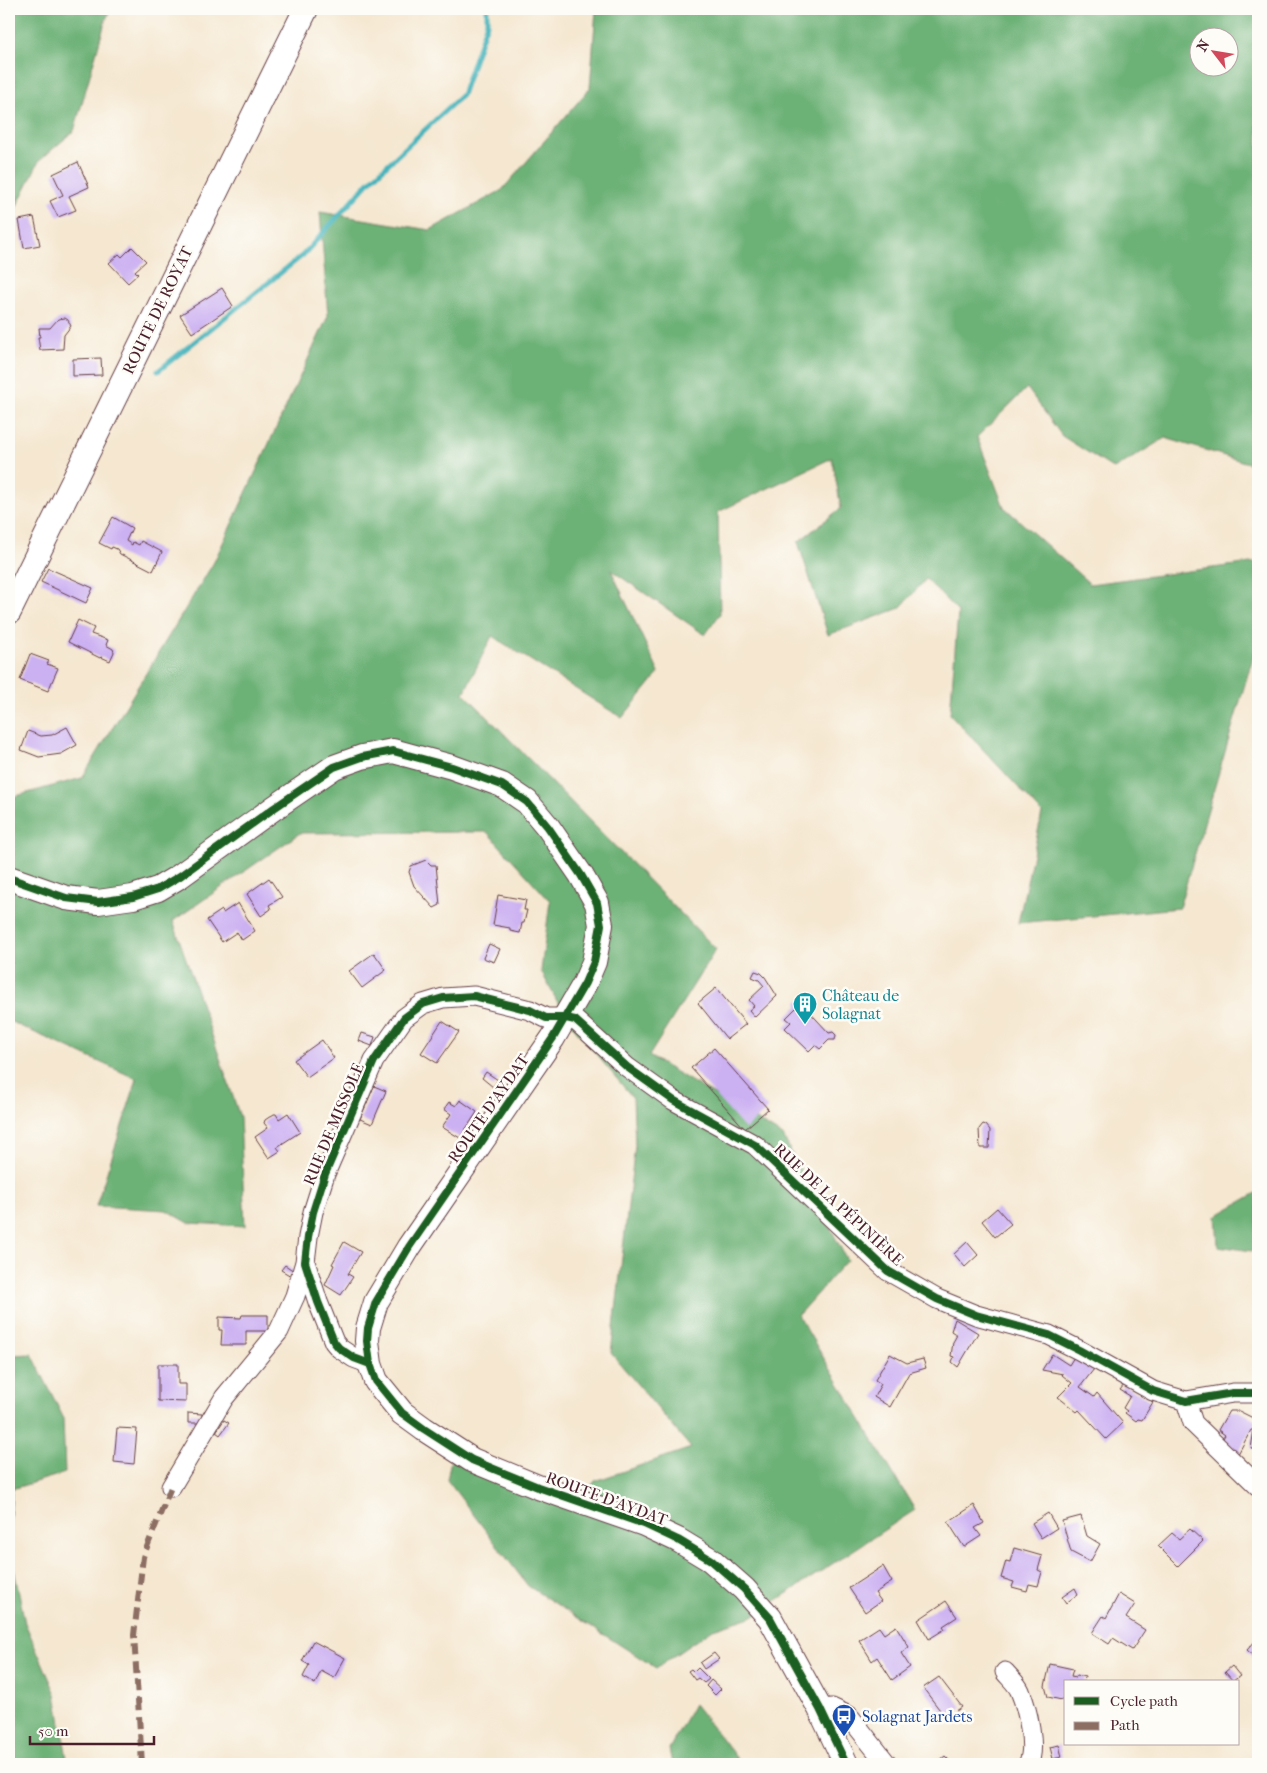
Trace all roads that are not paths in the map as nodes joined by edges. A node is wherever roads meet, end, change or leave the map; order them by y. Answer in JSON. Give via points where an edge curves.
{"nodes":[{"id":1,"x":306,"y":9,"type":"edge"},
{"id":2,"x":9,"y":611,"type":"edge"},
{"id":3,"x":9,"y":878,"type":"edge"},
{"id":4,"x":566,"y":1018,"type":"junction"},
{"id":5,"x":306,"y":1262,"type":"junction"},
{"id":6,"x":370,"y":1364,"type":"junction"},
{"id":7,"x":1258,"y":1393,"type":"edge"},
{"id":8,"x":1186,"y":1401,"type":"junction"},
{"id":9,"x":1254,"y":1477,"type":"edge"},
{"id":10,"x":171,"y":1487,"type":"dead end"},
{"id":11,"x":1005,"y":1672,"type":"dead end"},
{"id":12,"x":820,"y":1709,"type":"junction"},
{"id":13,"x":846,"y":1764,"type":"edge"},
{"id":14,"x":887,"y":1764,"type":"edge"},
{"id":15,"x":1028,"y":1764,"type":"edge"}],
"edges":[{"from":1,"to":2,"type":"main road","name":"ROUTE DE ROYAT"},
{"from":3,"to":4,"type":"main road","name":"ROUTE D'AYDAT","via":[[66,898],[98,902],[133,898],[180,876],[334,768],[362,757],[392,751],[452,767],[502,786],[527,802],[581,875],[597,903],[601,925],[594,962]]},
{"from":4,"to":5,"type":"street","name":"RUE DE MISSOLE","via":[[546,1018],[530,1010],[474,996],[443,998],[423,1004],[404,1018],[374,1061],[324,1174],[313,1212]]},
{"from":4,"to":6,"type":"main road","name":"ROUTE D'AYDAT","via":[[383,1288],[368,1328]]},
{"from":4,"to":8,"type":"street","name":"RUE DE LA PÉPINIÈRE","via":[[575,1020],[627,1067],[672,1100],[755,1145],[888,1271],[937,1300],[1049,1336],[1153,1391]]},
{"from":5,"to":6,"type":"street","name":"RUE DE MISSOLE","via":[[334,1342],[354,1358]]},
{"from":5,"to":10,"type":"street","via":[[295,1296],[278,1331],[224,1398]]},
{"from":6,"to":12,"type":"main road","name":"ROUTE D'AYDAT","via":[[376,1381],[402,1413],[472,1460],[644,1524],[711,1560],[770,1618]]},
{"from":7,"to":8,"type":"street","name":"RUE DE LA PÉPINIÈRE","via":[[1233,1393]]},
{"from":8,"to":9,"type":"street","via":[[1193,1423]]},
{"from":11,"to":15,"type":"street","via":[[1019,1690],[1032,1737]]},
{"from":12,"to":13,"type":"main road","name":"ROUTE D'AYDAT"},
{"from":12,"to":14,"type":"street","via":[[832,1708],[849,1716]]}]}
